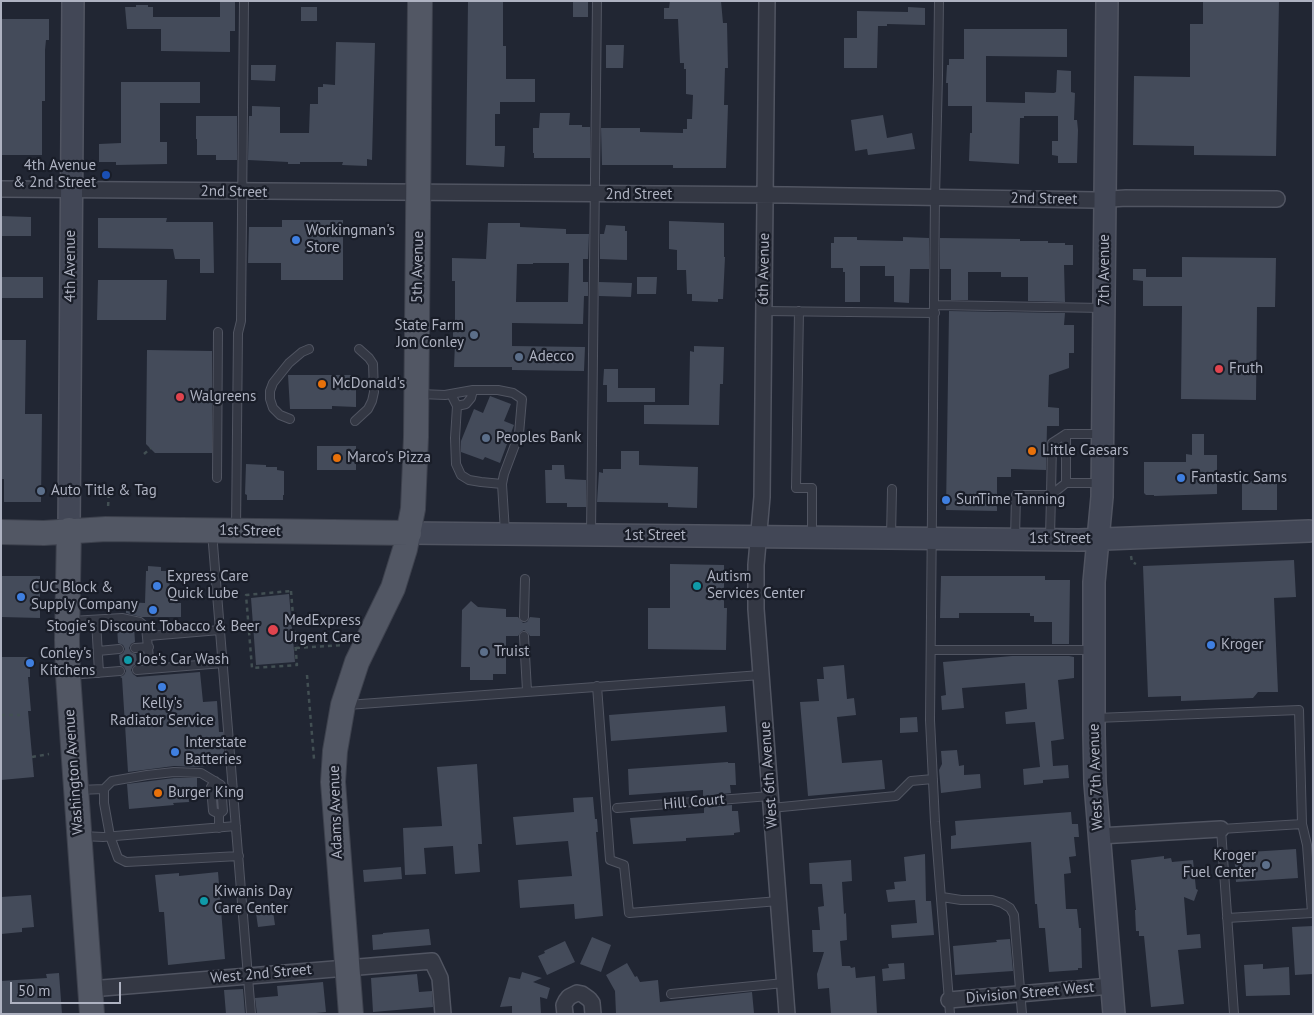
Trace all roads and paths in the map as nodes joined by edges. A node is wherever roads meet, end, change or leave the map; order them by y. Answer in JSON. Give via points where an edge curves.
{"nodes":[{"id":1,"x":73,"y":1,"type":"edge"},
{"id":2,"x":244,"y":1,"type":"edge"},
{"id":3,"x":420,"y":1,"type":"edge"},
{"id":4,"x":597,"y":1,"type":"edge"},
{"id":5,"x":767,"y":1,"type":"edge"},
{"id":6,"x":939,"y":1,"type":"edge"},
{"id":7,"x":1107,"y":1,"type":"edge"},
{"id":8,"x":1,"y":189,"type":"edge"},
{"id":9,"x":71,"y":190,"type":"junction"},
{"id":10,"x":242,"y":192,"type":"junction"},
{"id":11,"x":419,"y":193,"type":"junction"},
{"id":12,"x":595,"y":195,"type":"junction"},
{"id":13,"x":765,"y":195,"type":"junction"},
{"id":14,"x":935,"y":197,"type":"junction"},
{"id":15,"x":1106,"y":199,"type":"junction"},
{"id":16,"x":1277,"y":199,"type":"dead end"},
{"id":17,"x":1105,"y":308,"type":"junction"},
{"id":18,"x":935,"y":309,"type":"junction"},
{"id":19,"x":764,"y":311,"type":"junction"},
{"id":20,"x":798,"y":311,"type":"junction"},
{"id":21,"x":218,"y":332,"type":"dead end"},
{"id":22,"x":309,"y":349,"type":"dead end"},
{"id":23,"x":359,"y":349,"type":"dead end"},
{"id":24,"x":473,"y":390,"type":"junction"},
{"id":25,"x":416,"y":394,"type":"junction"},
{"id":26,"x":451,"y":394,"type":"junction"},
{"id":27,"x":457,"y":406,"type":"junction"},
{"id":28,"x":290,"y":419,"type":"dead end"},
{"id":29,"x":356,"y":420,"type":"dead end"},
{"id":30,"x":1066,"y":434,"type":"junction"},
{"id":31,"x":1103,"y":434,"type":"junction"},
{"id":32,"x":151,"y":448,"type":"dead end"},
{"id":33,"x":144,"y":454,"type":"dead end"},
{"id":34,"x":217,"y":478,"type":"dead end"},
{"id":35,"x":112,"y":483,"type":"dead end"},
{"id":36,"x":1066,"y":483,"type":"junction"},
{"id":37,"x":1102,"y":483,"type":"junction"},
{"id":38,"x":502,"y":484,"type":"junction"},
{"id":39,"x":92,"y":486,"type":"dead end"},
{"id":40,"x":109,"y":486,"type":"junction"},
{"id":41,"x":892,"y":489,"type":"dead end"},
{"id":42,"x":1051,"y":495,"type":"junction"},
{"id":43,"x":108,"y":509,"type":"dead end"},
{"id":44,"x":69,"y":530,"type":"junction"},
{"id":45,"x":1310,"y":530,"type":"dead end"},
{"id":46,"x":212,"y":531,"type":"junction"},
{"id":47,"x":236,"y":531,"type":"junction"},
{"id":48,"x":1,"y":532,"type":"edge"},
{"id":49,"x":409,"y":533,"type":"junction"},
{"id":50,"x":505,"y":534,"type":"junction"},
{"id":51,"x":591,"y":535,"type":"junction"},
{"id":52,"x":758,"y":536,"type":"junction"},
{"id":53,"x":812,"y":537,"type":"junction"},
{"id":54,"x":891,"y":537,"type":"junction"},
{"id":55,"x":932,"y":538,"type":"junction"},
{"id":56,"x":1015,"y":539,"type":"junction"},
{"id":57,"x":1050,"y":539,"type":"junction"},
{"id":58,"x":1098,"y":539,"type":"junction"},
{"id":59,"x":1131,"y":554,"type":"dead end"},
{"id":60,"x":1136,"y":564,"type":"dead end"},
{"id":61,"x":525,"y":579,"type":"dead end"},
{"id":62,"x":524,"y":618,"type":"dead end"},
{"id":63,"x":96,"y":620,"type":"junction"},
{"id":64,"x":67,"y":622,"type":"junction"},
{"id":65,"x":220,"y":630,"type":"junction"},
{"id":66,"x":148,"y":636,"type":"junction"},
{"id":67,"x":524,"y":636,"type":"dead end"},
{"id":68,"x":343,"y":645,"type":"dead end"},
{"id":69,"x":149,"y":647,"type":"junction"},
{"id":70,"x":135,"y":648,"type":"dead end"},
{"id":71,"x":296,"y":648,"type":"junction"},
{"id":72,"x":118,"y":650,"type":"dead end"},
{"id":73,"x":931,"y":650,"type":"junction"},
{"id":74,"x":1094,"y":650,"type":"junction"},
{"id":75,"x":98,"y":651,"type":"junction"},
{"id":76,"x":223,"y":663,"type":"junction"},
{"id":77,"x":150,"y":669,"type":"junction"},
{"id":78,"x":137,"y":670,"type":"dead end"},
{"id":79,"x":120,"y":671,"type":"dead end"},
{"id":80,"x":99,"y":673,"type":"junction"},
{"id":81,"x":307,"y":675,"type":"dead end"},
{"id":82,"x":761,"y":675,"type":"junction"},
{"id":83,"x":68,"y":676,"type":"junction"},
{"id":84,"x":597,"y":686,"type":"junction"},
{"id":85,"x":527,"y":691,"type":"junction"},
{"id":86,"x":343,"y":705,"type":"junction"},
{"id":87,"x":20,"y":714,"type":"dead end"},
{"id":88,"x":1,"y":716,"type":"edge"},
{"id":89,"x":1094,"y":718,"type":"junction"},
{"id":90,"x":49,"y":754,"type":"dead end"},
{"id":91,"x":32,"y":756,"type":"dead end"},
{"id":92,"x":314,"y":766,"type":"dead end"},
{"id":93,"x":933,"y":779,"type":"junction"},
{"id":94,"x":104,"y":789,"type":"junction"},
{"id":95,"x":76,"y":790,"type":"junction"},
{"id":96,"x":771,"y":802,"type":"junction"},
{"id":97,"x":617,"y":808,"type":"dead end"},
{"id":98,"x":1302,"y":824,"type":"junction"},
{"id":99,"x":236,"y":826,"type":"junction"},
{"id":100,"x":219,"y":828,"type":"junction"},
{"id":101,"x":1221,"y":829,"type":"junction"},
{"id":102,"x":79,"y":836,"type":"junction"},
{"id":103,"x":110,"y":836,"type":"junction"},
{"id":104,"x":1099,"y":836,"type":"junction"},
{"id":105,"x":239,"y":856,"type":"junction"},
{"id":106,"x":942,"y":897,"type":"junction"},
{"id":107,"x":778,"y":901,"type":"junction"},
{"id":108,"x":1226,"y":918,"type":"junction"},
{"id":109,"x":347,"y":967,"type":"junction"},
{"id":110,"x":248,"y":975,"type":"junction"},
{"id":111,"x":784,"y":983,"type":"junction"},
{"id":112,"x":1111,"y":986,"type":"junction"},
{"id":113,"x":90,"y":989,"type":"junction"},
{"id":114,"x":671,"y":994,"type":"dead end"},
{"id":115,"x":1021,"y":994,"type":"junction"},
{"id":116,"x":950,"y":1007,"type":"edge"},
{"id":117,"x":92,"y":1014,"type":"edge"},
{"id":118,"x":252,"y":1014,"type":"edge"},
{"id":119,"x":350,"y":1014,"type":"edge"},
{"id":120,"x":443,"y":1014,"type":"edge"},
{"id":121,"x":565,"y":1014,"type":"edge"},
{"id":122,"x":593,"y":1014,"type":"edge"},
{"id":123,"x":787,"y":1014,"type":"edge"},
{"id":124,"x":1022,"y":1014,"type":"edge"},
{"id":125,"x":1114,"y":1014,"type":"edge"},
{"id":126,"x":1234,"y":1014,"type":"edge"}],
"edges":[{"from":1,"to":9,"type":"street","name":"4th Avenue"},
{"from":2,"to":10,"type":"lane"},
{"from":3,"to":11,"type":"main road","name":"5th Avenue"},
{"from":4,"to":12,"type":"lane"},
{"from":5,"to":13,"type":"street","name":"6th Avenue"},
{"from":6,"to":14,"type":"lane"},
{"from":7,"to":15,"type":"street","name":"7th Avenue"},
{"from":8,"to":9,"type":"street","name":"2nd Street"},
{"from":9,"to":10,"type":"street","name":"2nd Street"},
{"from":9,"to":44,"type":"street","name":"4th Avenue"},
{"from":10,"to":11,"type":"street","name":"2nd Street"},
{"from":10,"to":47,"type":"lane"},
{"from":11,"to":12,"type":"street","name":"2nd Street"},
{"from":11,"to":25,"type":"main road","name":"5th Avenue"},
{"from":12,"to":13,"type":"street","name":"2nd Street"},
{"from":12,"to":51,"type":"lane"},
{"from":13,"to":14,"type":"street","name":"2nd Street"},
{"from":13,"to":19,"type":"street","name":"6th Avenue"},
{"from":14,"to":15,"type":"street","name":"2nd Street"},
{"from":14,"to":18,"type":"lane"},
{"from":15,"to":16,"type":"street","name":"2nd Street"},
{"from":15,"to":17,"type":"street","name":"7th Avenue"},
{"from":17,"to":18,"type":"lane"},
{"from":17,"to":31,"type":"street","name":"7th Avenue"},
{"from":18,"to":20,"type":"lane"},
{"from":18,"to":55,"type":"lane"},
{"from":19,"to":20,"type":"lane"},
{"from":19,"to":52,"type":"street","name":"6th Avenue","via":[[762,497]]},
{"from":20,"to":53,"type":"lane","via":[[796,488],[812,488]]},
{"from":21,"to":34,"type":"lane"},
{"from":22,"to":28,"type":"lane","via":[[289,363],[272,383],[270,399],[273,408]]},
{"from":23,"to":29,"type":"lane","via":[[373,364],[374,392],[368,409]]},
{"from":24,"to":26,"type":"lane"},
{"from":24,"to":27,"type":"lane","via":[[466,404]]},
{"from":24,"to":38,"type":"lane","via":[[498,390],[522,399],[519,434]]},
{"from":25,"to":26,"type":"lane"},
{"from":25,"to":49,"type":"main road","name":"5th Avenue","via":[[416,475]]},
{"from":26,"to":27,"type":"lane"},
{"from":27,"to":38,"type":"lane","via":[[456,464],[461,476]]},
{"from":30,"to":31,"type":"lane"},
{"from":30,"to":36,"type":"lane"},
{"from":30,"to":42,"type":"lane","via":[[1052,444]]},
{"from":31,"to":37,"type":"street","name":"7th Avenue"},
{"from":32,"to":33,"type":"path"},
{"from":35,"to":40,"type":"path"},
{"from":36,"to":37,"type":"lane"},
{"from":36,"to":42,"type":"lane"},
{"from":37,"to":58,"type":"street","name":"7th Avenue"},
{"from":38,"to":50,"type":"lane"},
{"from":39,"to":40,"type":"path"},
{"from":40,"to":43,"type":"path"},
{"from":41,"to":54,"type":"lane"},
{"from":42,"to":56,"type":"lane","via":[[1016,495]]},
{"from":42,"to":57,"type":"lane"},
{"from":44,"to":46,"type":"main road","name":"1st Street"},
{"from":44,"to":48,"type":"main road","name":"1st Street"},
{"from":44,"to":64,"type":"main road","name":"Washington Avenue"},
{"from":45,"to":58,"type":"street","name":"1st Street"},
{"from":46,"to":47,"type":"main road","name":"1st Street"},
{"from":46,"to":65,"type":"lane"},
{"from":47,"to":49,"type":"main road","name":"1st Street"},
{"from":49,"to":50,"type":"street","name":"1st Street"},
{"from":49,"to":86,"type":"main road","name":"Adams Avenue","via":[[393,588],[357,662]]},
{"from":50,"to":51,"type":"street","name":"1st Street"},
{"from":51,"to":52,"type":"street","name":"1st Street"},
{"from":52,"to":53,"type":"street","name":"1st Street"},
{"from":52,"to":82,"type":"street","name":"West 6th Avenue","via":[[756,609]]},
{"from":53,"to":54,"type":"street","name":"1st Street"},
{"from":54,"to":55,"type":"street","name":"1st Street"},
{"from":55,"to":56,"type":"street","name":"1st Street"},
{"from":55,"to":73,"type":"lane"},
{"from":56,"to":57,"type":"street","name":"1st Street"},
{"from":57,"to":58,"type":"street","name":"1st Street"},
{"from":58,"to":74,"type":"street","name":"West 7th Avenue"},
{"from":59,"to":60,"type":"path","via":[[1132,562]]},
{"from":61,"to":62,"type":"lane"},
{"from":63,"to":64,"type":"lane"},
{"from":63,"to":66,"type":"lane","via":[[122,618],[140,622],[146,627]]},
{"from":63,"to":75,"type":"lane"},
{"from":64,"to":83,"type":"main road","name":"Washington Avenue"},
{"from":65,"to":66,"type":"lane"},
{"from":65,"to":76,"type":"lane"},
{"from":66,"to":69,"type":"lane"},
{"from":67,"to":85,"type":"lane"},
{"from":68,"to":71,"type":"path"},
{"from":69,"to":70,"type":"lane"},
{"from":69,"to":77,"type":"lane"},
{"from":71,"to":71,"type":"path","via":[[291,591],[246,594],[252,668],[297,664]]},
{"from":72,"to":75,"type":"lane"},
{"from":73,"to":74,"type":"lane"},
{"from":73,"to":93,"type":"lane"},
{"from":74,"to":89,"type":"street","name":"West 7th Avenue"},
{"from":75,"to":80,"type":"lane"},
{"from":76,"to":77,"type":"lane"},
{"from":76,"to":99,"type":"lane"},
{"from":77,"to":78,"type":"lane"},
{"from":79,"to":80,"type":"lane"},
{"from":80,"to":83,"type":"lane"},
{"from":81,"to":92,"type":"path"},
{"from":82,"to":84,"type":"lane"},
{"from":82,"to":96,"type":"street","name":"West 6th Avenue"},
{"from":83,"to":95,"type":"main road","name":"Washington Avenue"},
{"from":84,"to":85,"type":"lane"},
{"from":84,"to":107,"type":"lane","via":[[610,860],[624,865],[628,913]]},
{"from":85,"to":86,"type":"lane"},
{"from":86,"to":109,"type":"main road","name":"Adams Avenue","via":[[332,782]]},
{"from":87,"to":88,"type":"path"},
{"from":89,"to":98,"type":"lane","via":[[1299,710]]},
{"from":89,"to":104,"type":"street","name":"West 7th Avenue"},
{"from":90,"to":91,"type":"path"},
{"from":93,"to":96,"type":"lane","name":"Hill Court","via":[[911,781],[896,796]]},
{"from":93,"to":106,"type":"lane"},
{"from":94,"to":95,"type":"lane"},
{"from":94,"to":100,"type":"lane","via":[[112,781],[147,774],[202,773],[221,785],[223,811],[219,814]]},
{"from":94,"to":103,"type":"lane"},
{"from":95,"to":102,"type":"main road","name":"Washington Avenue"},
{"from":96,"to":97,"type":"lane","name":"Hill Court"},
{"from":96,"to":107,"type":"street","name":"West 6th Avenue"},
{"from":98,"to":101,"type":"lane"},
{"from":98,"to":108,"type":"lane","via":[[1307,845],[1312,913]]},
{"from":99,"to":100,"type":"lane"},
{"from":99,"to":105,"type":"lane"},
{"from":100,"to":103,"type":"lane"},
{"from":101,"to":104,"type":"street"},
{"from":101,"to":108,"type":"lane"},
{"from":102,"to":103,"type":"lane"},
{"from":102,"to":113,"type":"main road","name":"Washington Avenue"},
{"from":103,"to":105,"type":"lane","via":[[118,858],[126,862]]},
{"from":104,"to":112,"type":"street","name":"West 7th Avenue"},
{"from":105,"to":110,"type":"lane"},
{"from":106,"to":115,"type":"lane","via":[[992,900],[1010,908],[1014,915]]},
{"from":106,"to":116,"type":"lane"},
{"from":107,"to":111,"type":"street","name":"West 6th Avenue"},
{"from":108,"to":126,"type":"lane"},
{"from":109,"to":110,"type":"street","name":"West 2nd Street"},
{"from":109,"to":119,"type":"main road","name":"Adams Avenue"},
{"from":109,"to":120,"type":"street","name":"West 2nd Street","via":[[432,961],[440,978]]},
{"from":110,"to":113,"type":"street","name":"West 2nd Street"},
{"from":110,"to":118,"type":"lane"},
{"from":111,"to":114,"type":"lane"},
{"from":111,"to":123,"type":"street","name":"West 6th Avenue"},
{"from":112,"to":115,"type":"street","name":"Division Street West"},
{"from":112,"to":125,"type":"street","name":"West 7th Avenue"},
{"from":113,"to":117,"type":"main road","name":"Washington Avenue"},
{"from":115,"to":116,"type":"street","name":"Division Street West"},
{"from":115,"to":124,"type":"lane"},
{"from":121,"to":122,"type":"street","via":[[566,1001],[577,993],[592,1002]]}]}
